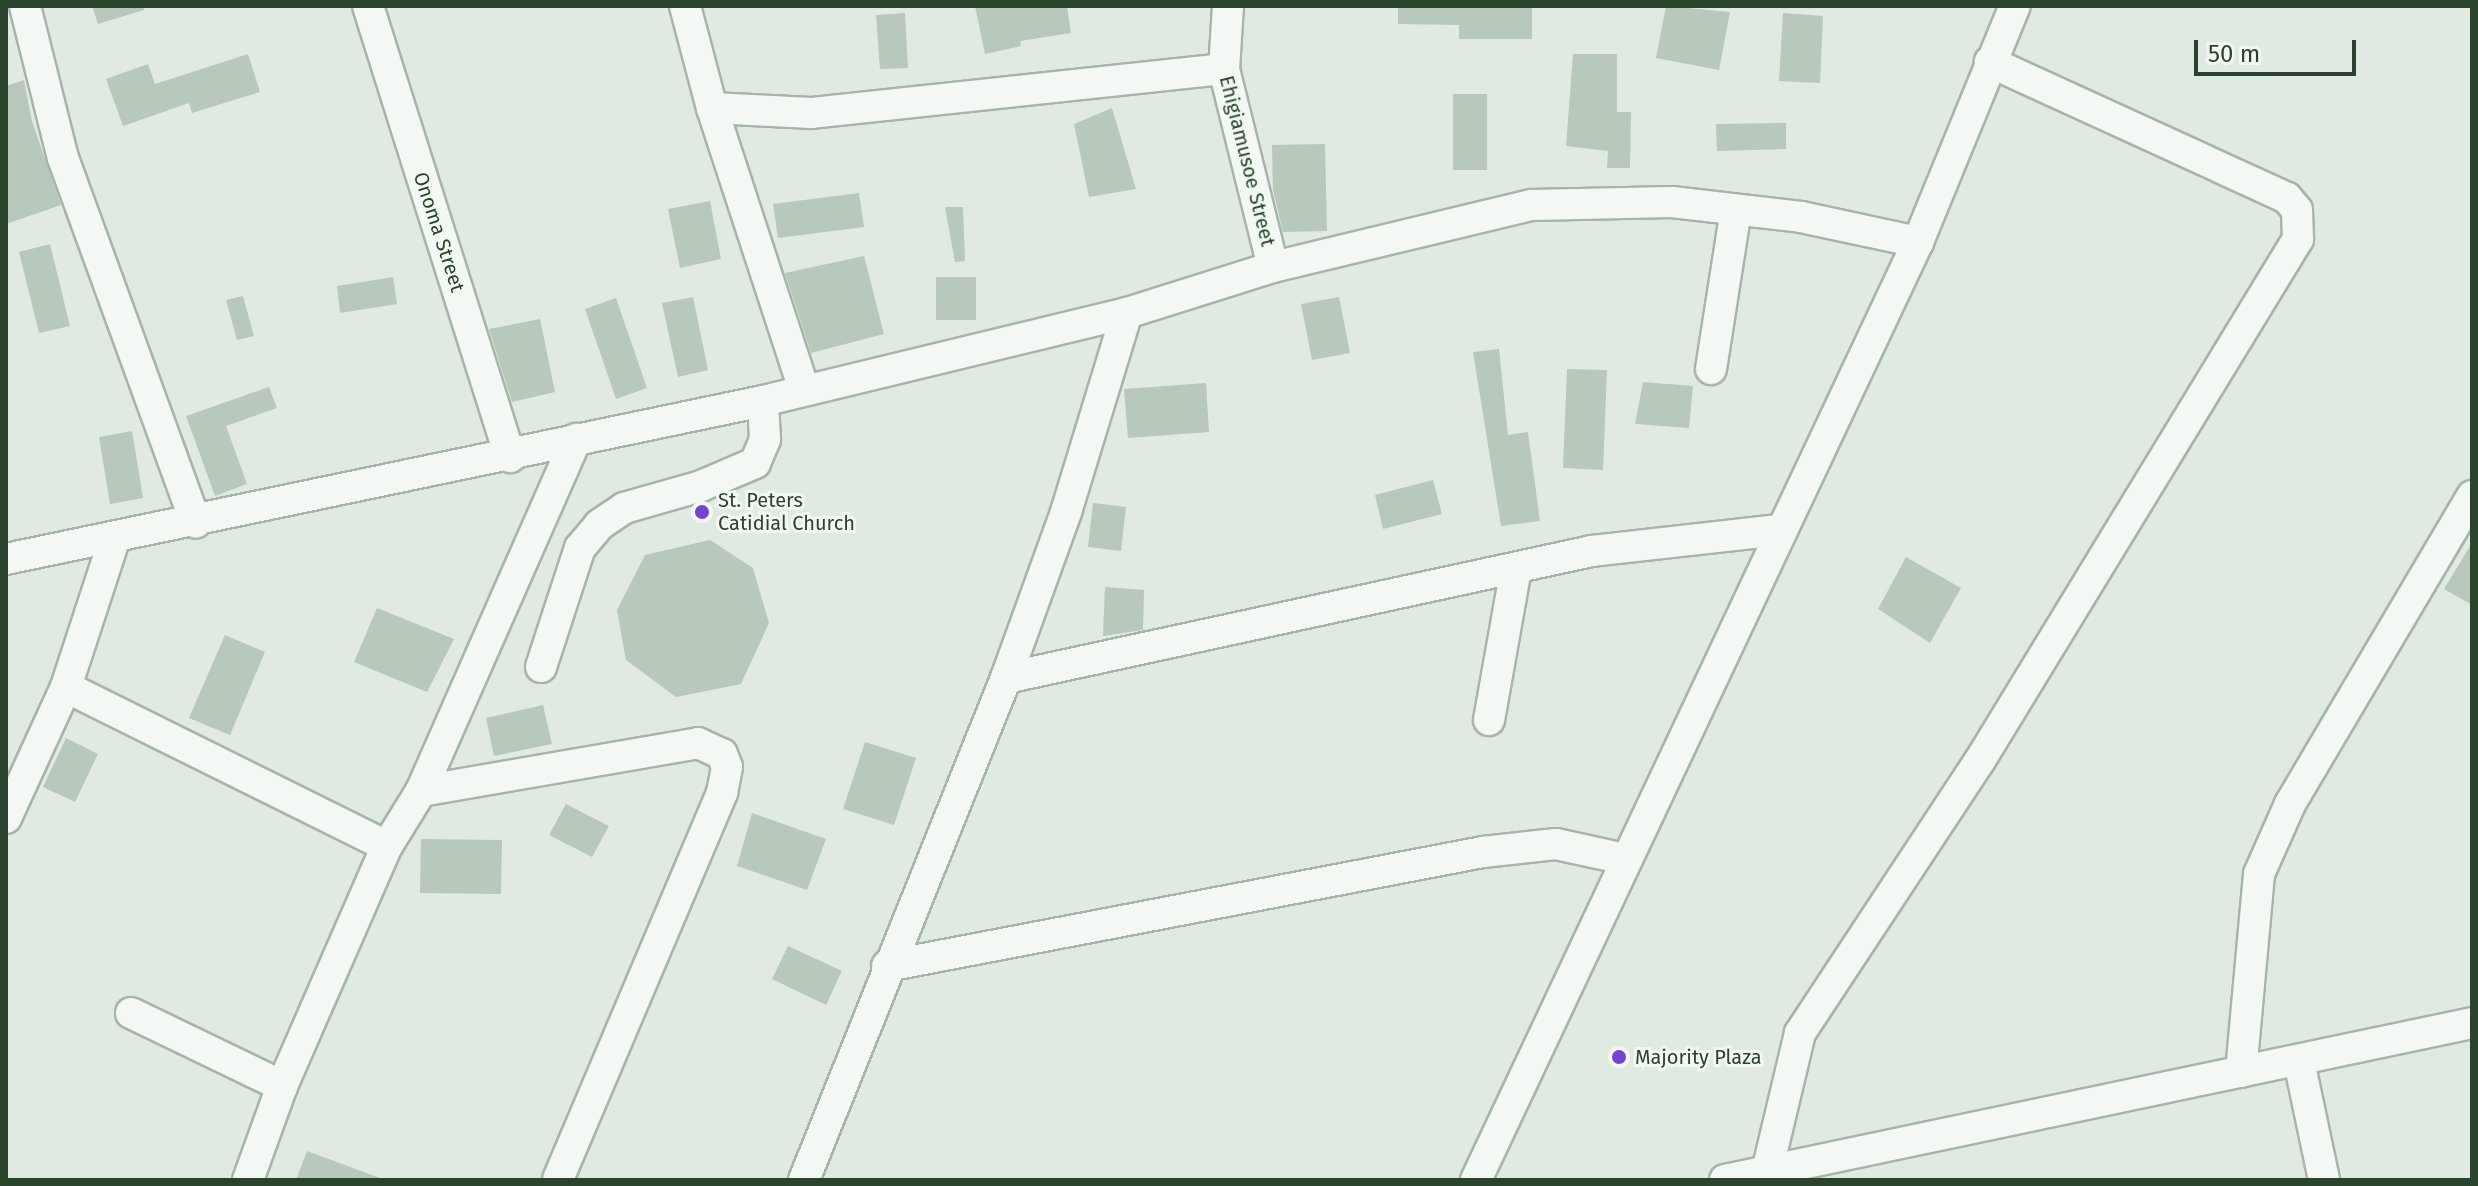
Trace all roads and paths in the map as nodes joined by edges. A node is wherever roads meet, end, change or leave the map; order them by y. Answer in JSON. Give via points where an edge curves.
{"nodes":[{"id":1,"x":25,"y":6,"type":"edge"},
{"id":2,"x":368,"y":6,"type":"edge"},
{"id":3,"x":685,"y":6,"type":"edge"},
{"id":4,"x":1228,"y":6,"type":"edge"},
{"id":5,"x":2007,"y":8,"type":"edge"},
{"id":6,"x":1990,"y":62,"type":"junction"},
{"id":7,"x":1224,"y":69,"type":"junction"},
{"id":8,"x":712,"y":108,"type":"junction"},
{"id":9,"x":1736,"y":210,"type":"junction"},
{"id":10,"x":1918,"y":242,"type":"junction"},
{"id":11,"x":1273,"y":267,"type":"junction"},
{"id":12,"x":1127,"y":313,"type":"junction"},
{"id":13,"x":1711,"y":369,"type":"dead end"},
{"id":14,"x":804,"y":390,"type":"junction"},
{"id":15,"x":763,"y":401,"type":"junction"},
{"id":16,"x":576,"y":439,"type":"junction"},
{"id":17,"x":510,"y":457,"type":"junction"},
{"id":18,"x":2472,"y":496,"type":"edge"},
{"id":19,"x":196,"y":523,"type":"junction"},
{"id":20,"x":1780,"y":530,"type":"junction"},
{"id":21,"x":115,"y":537,"type":"junction"},
{"id":22,"x":6,"y":559,"type":"edge"},
{"id":23,"x":1516,"y":569,"type":"junction"},
{"id":24,"x":541,"y":667,"type":"dead end"},
{"id":25,"x":1006,"y":678,"type":"junction"},
{"id":26,"x":66,"y":687,"type":"junction"},
{"id":27,"x":1489,"y":720,"type":"dead end"},
{"id":28,"x":421,"y":791,"type":"junction"},
{"id":29,"x":6,"y":818,"type":"edge"},
{"id":30,"x":387,"y":846,"type":"junction"},
{"id":31,"x":1625,"y":859,"type":"junction"},
{"id":32,"x":887,"y":966,"type":"junction"},
{"id":33,"x":131,"y":1013,"type":"dead end"},
{"id":34,"x":2472,"y":1023,"type":"edge"},
{"id":35,"x":2299,"y":1061,"type":"junction"},
{"id":36,"x":2241,"y":1072,"type":"junction"},
{"id":37,"x":282,"y":1086,"type":"junction"},
{"id":38,"x":1764,"y":1176,"type":"edge"},
{"id":39,"x":248,"y":1180,"type":"edge"},
{"id":40,"x":558,"y":1180,"type":"edge"},
{"id":41,"x":804,"y":1180,"type":"edge"},
{"id":42,"x":1476,"y":1180,"type":"edge"},
{"id":43,"x":1725,"y":1180,"type":"edge"},
{"id":44,"x":2324,"y":1180,"type":"edge"}],
"edges":[{"from":1,"to":19,"type":"street","via":[[63,158]]},
{"from":2,"to":17,"type":"street","name":"Onoma Street"},
{"from":3,"to":8,"type":"street"},
{"from":4,"to":7,"type":"street","name":"Ehigiamusoe Street"},
{"from":5,"to":6,"type":"street"},
{"from":6,"to":10,"type":"street"},
{"from":6,"to":38,"type":"street","via":[[2287,198],[2297,210],[2298,239],[1979,762],[1800,1033]]},
{"from":7,"to":8,"type":"street","via":[[811,113]]},
{"from":7,"to":11,"type":"street","name":"Ehigiamusoe Street"},
{"from":8,"to":14,"type":"street"},
{"from":9,"to":10,"type":"street","via":[[1801,217]]},
{"from":9,"to":11,"type":"street","via":[[1591,200],[1532,205]]},
{"from":9,"to":13,"type":"street"},
{"from":10,"to":20,"type":"street"},
{"from":11,"to":12,"type":"street"},
{"from":12,"to":14,"type":"street"},
{"from":12,"to":25,"type":"street","via":[[1066,512]]},
{"from":14,"to":15,"type":"street"},
{"from":15,"to":16,"type":"street"},
{"from":15,"to":24,"type":"street","via":[[765,439],[755,463],[701,486],[624,508],[599,525],[580,548]]},
{"from":16,"to":17,"type":"street"},
{"from":16,"to":28,"type":"street"},
{"from":17,"to":19,"type":"street"},
{"from":18,"to":36,"type":"street","via":[[2290,804],[2259,874]]},
{"from":19,"to":21,"type":"street"},
{"from":20,"to":23,"type":"street","via":[[1592,551]]},
{"from":20,"to":31,"type":"street"},
{"from":21,"to":22,"type":"street"},
{"from":21,"to":26,"type":"street"},
{"from":23,"to":25,"type":"street"},
{"from":23,"to":27,"type":"street"},
{"from":25,"to":32,"type":"street"},
{"from":26,"to":29,"type":"street"},
{"from":26,"to":30,"type":"street"},
{"from":28,"to":30,"type":"street"},
{"from":28,"to":40,"type":"street","via":[[698,743],[722,754],[727,767],[722,793]]},
{"from":30,"to":37,"type":"street"},
{"from":31,"to":32,"type":"street","via":[[1556,844],[1483,852]]},
{"from":31,"to":42,"type":"street"},
{"from":32,"to":41,"type":"street"},
{"from":33,"to":37,"type":"street"},
{"from":34,"to":35,"type":"street"},
{"from":35,"to":36,"type":"street"},
{"from":35,"to":44,"type":"street"},
{"from":36,"to":38,"type":"street"},
{"from":37,"to":39,"type":"street"},
{"from":38,"to":43,"type":"street"}]}
